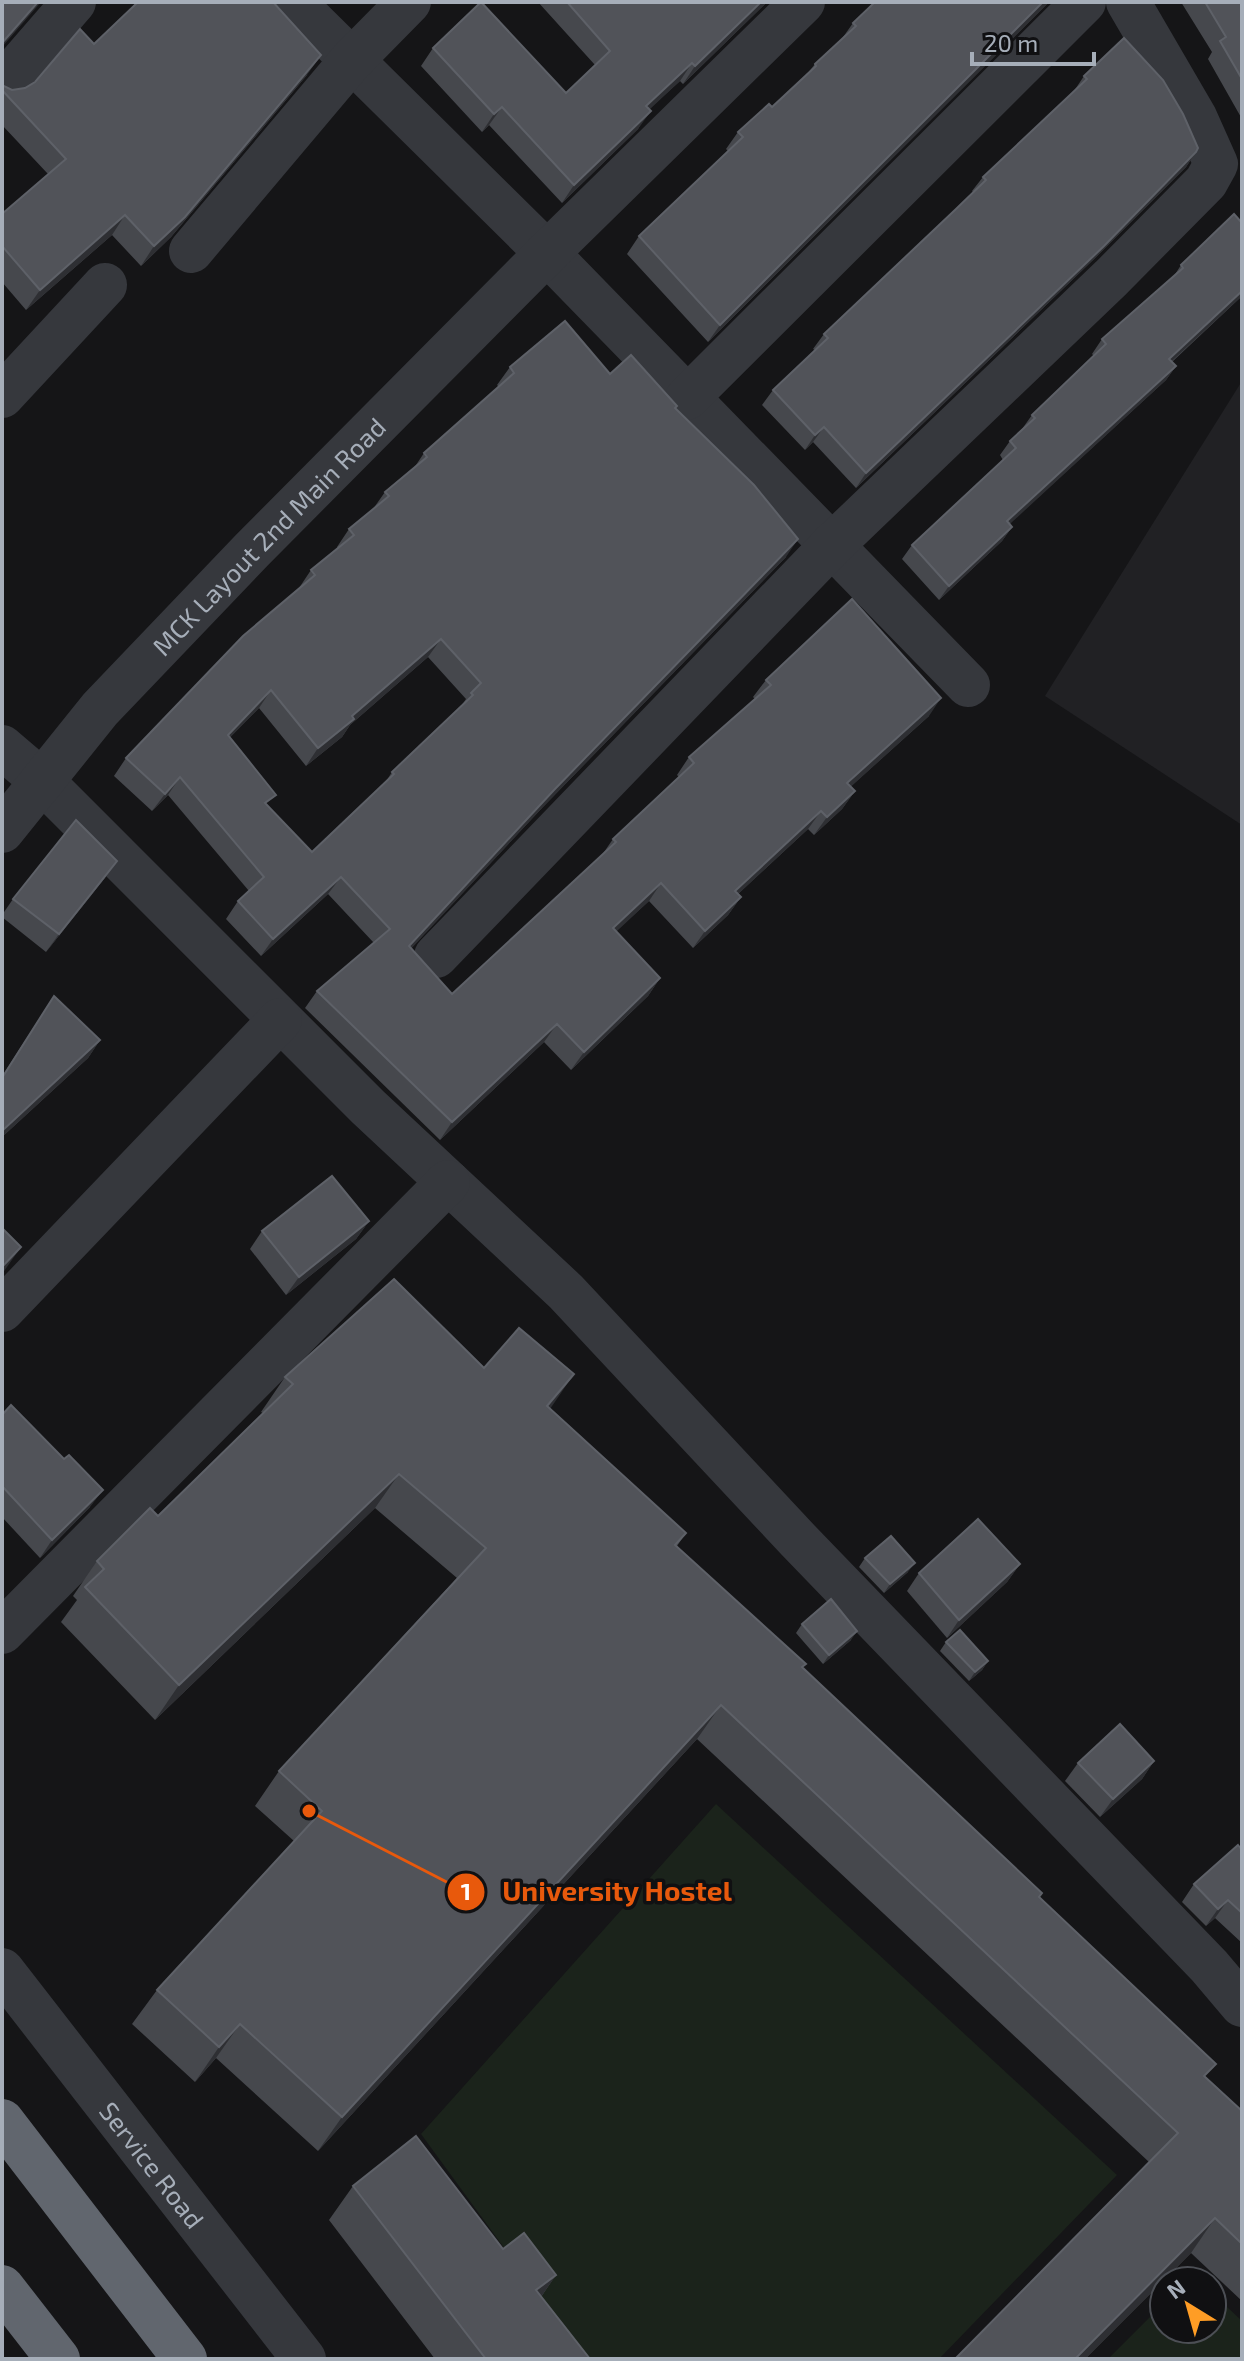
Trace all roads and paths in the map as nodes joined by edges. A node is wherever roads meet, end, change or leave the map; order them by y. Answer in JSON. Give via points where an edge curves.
{"nodes":[{"id":1,"x":74,"y":2,"type":"edge"},
{"id":2,"x":293,"y":2,"type":"edge"},
{"id":3,"x":409,"y":2,"type":"edge"},
{"id":4,"x":803,"y":2,"type":"edge"},
{"id":5,"x":1084,"y":2,"type":"edge"},
{"id":6,"x":1128,"y":2,"type":"edge"},
{"id":7,"x":351,"y":61,"type":"junction"},
{"id":8,"x":2,"y":85,"type":"edge"},
{"id":9,"x":191,"y":251,"type":"dead end"},
{"id":10,"x":547,"y":253,"type":"junction"},
{"id":11,"x":105,"y":285,"type":"dead end"},
{"id":12,"x":2,"y":396,"type":"edge"},
{"id":13,"x":687,"y":398,"type":"junction"},
{"id":14,"x":831,"y":546,"type":"junction"},
{"id":15,"x":968,"y":685,"type":"dead end"},
{"id":16,"x":2,"y":747,"type":"edge"},
{"id":17,"x":43,"y":782,"type":"junction"},
{"id":18,"x":2,"y":831,"type":"edge"},
{"id":19,"x":436,"y":956,"type":"dead end"},
{"id":20,"x":280,"y":1020,"type":"junction"},
{"id":21,"x":448,"y":1182,"type":"junction"},
{"id":22,"x":2,"y":1310,"type":"edge"},
{"id":23,"x":2,"y":1632,"type":"edge"},
{"id":24,"x":2,"y":1970,"type":"edge"},
{"id":25,"x":1242,"y":2005,"type":"edge"},
{"id":26,"x":2,"y":2121,"type":"edge"},
{"id":27,"x":2,"y":2287,"type":"edge"},
{"id":28,"x":58,"y":2359,"type":"edge"},
{"id":29,"x":185,"y":2359,"type":"edge"},
{"id":30,"x":304,"y":2359,"type":"edge"}],
"edges":[{"from":1,"to":8,"type":"street"},
{"from":2,"to":7,"type":"street"},
{"from":3,"to":7,"type":"street"},
{"from":4,"to":10,"type":"street","name":"MCK Layout 2nd Main Road"},
{"from":5,"to":13,"type":"street"},
{"from":6,"to":14,"type":"street","via":[[1216,164],[1206,182],[1111,278]]},
{"from":7,"to":9,"type":"street"},
{"from":7,"to":10,"type":"street"},
{"from":10,"to":13,"type":"street"},
{"from":10,"to":17,"type":"street","name":"MCK Layout 2nd Main Road","via":[[175,630],[100,709]]},
{"from":11,"to":12,"type":"street"},
{"from":13,"to":14,"type":"street"},
{"from":14,"to":15,"type":"street"},
{"from":14,"to":19,"type":"street"},
{"from":16,"to":17,"type":"street"},
{"from":17,"to":18,"type":"street","name":"MCK Layout 2nd Main Road"},
{"from":17,"to":20,"type":"street"},
{"from":20,"to":21,"type":"street"},
{"from":20,"to":22,"type":"street"},
{"from":21,"to":23,"type":"street"},
{"from":21,"to":25,"type":"street","via":[[566,1292]]},
{"from":24,"to":30,"type":"street","name":"Service Road"},
{"from":26,"to":29,"type":"highway"},
{"from":27,"to":28,"type":"highway"}]}
